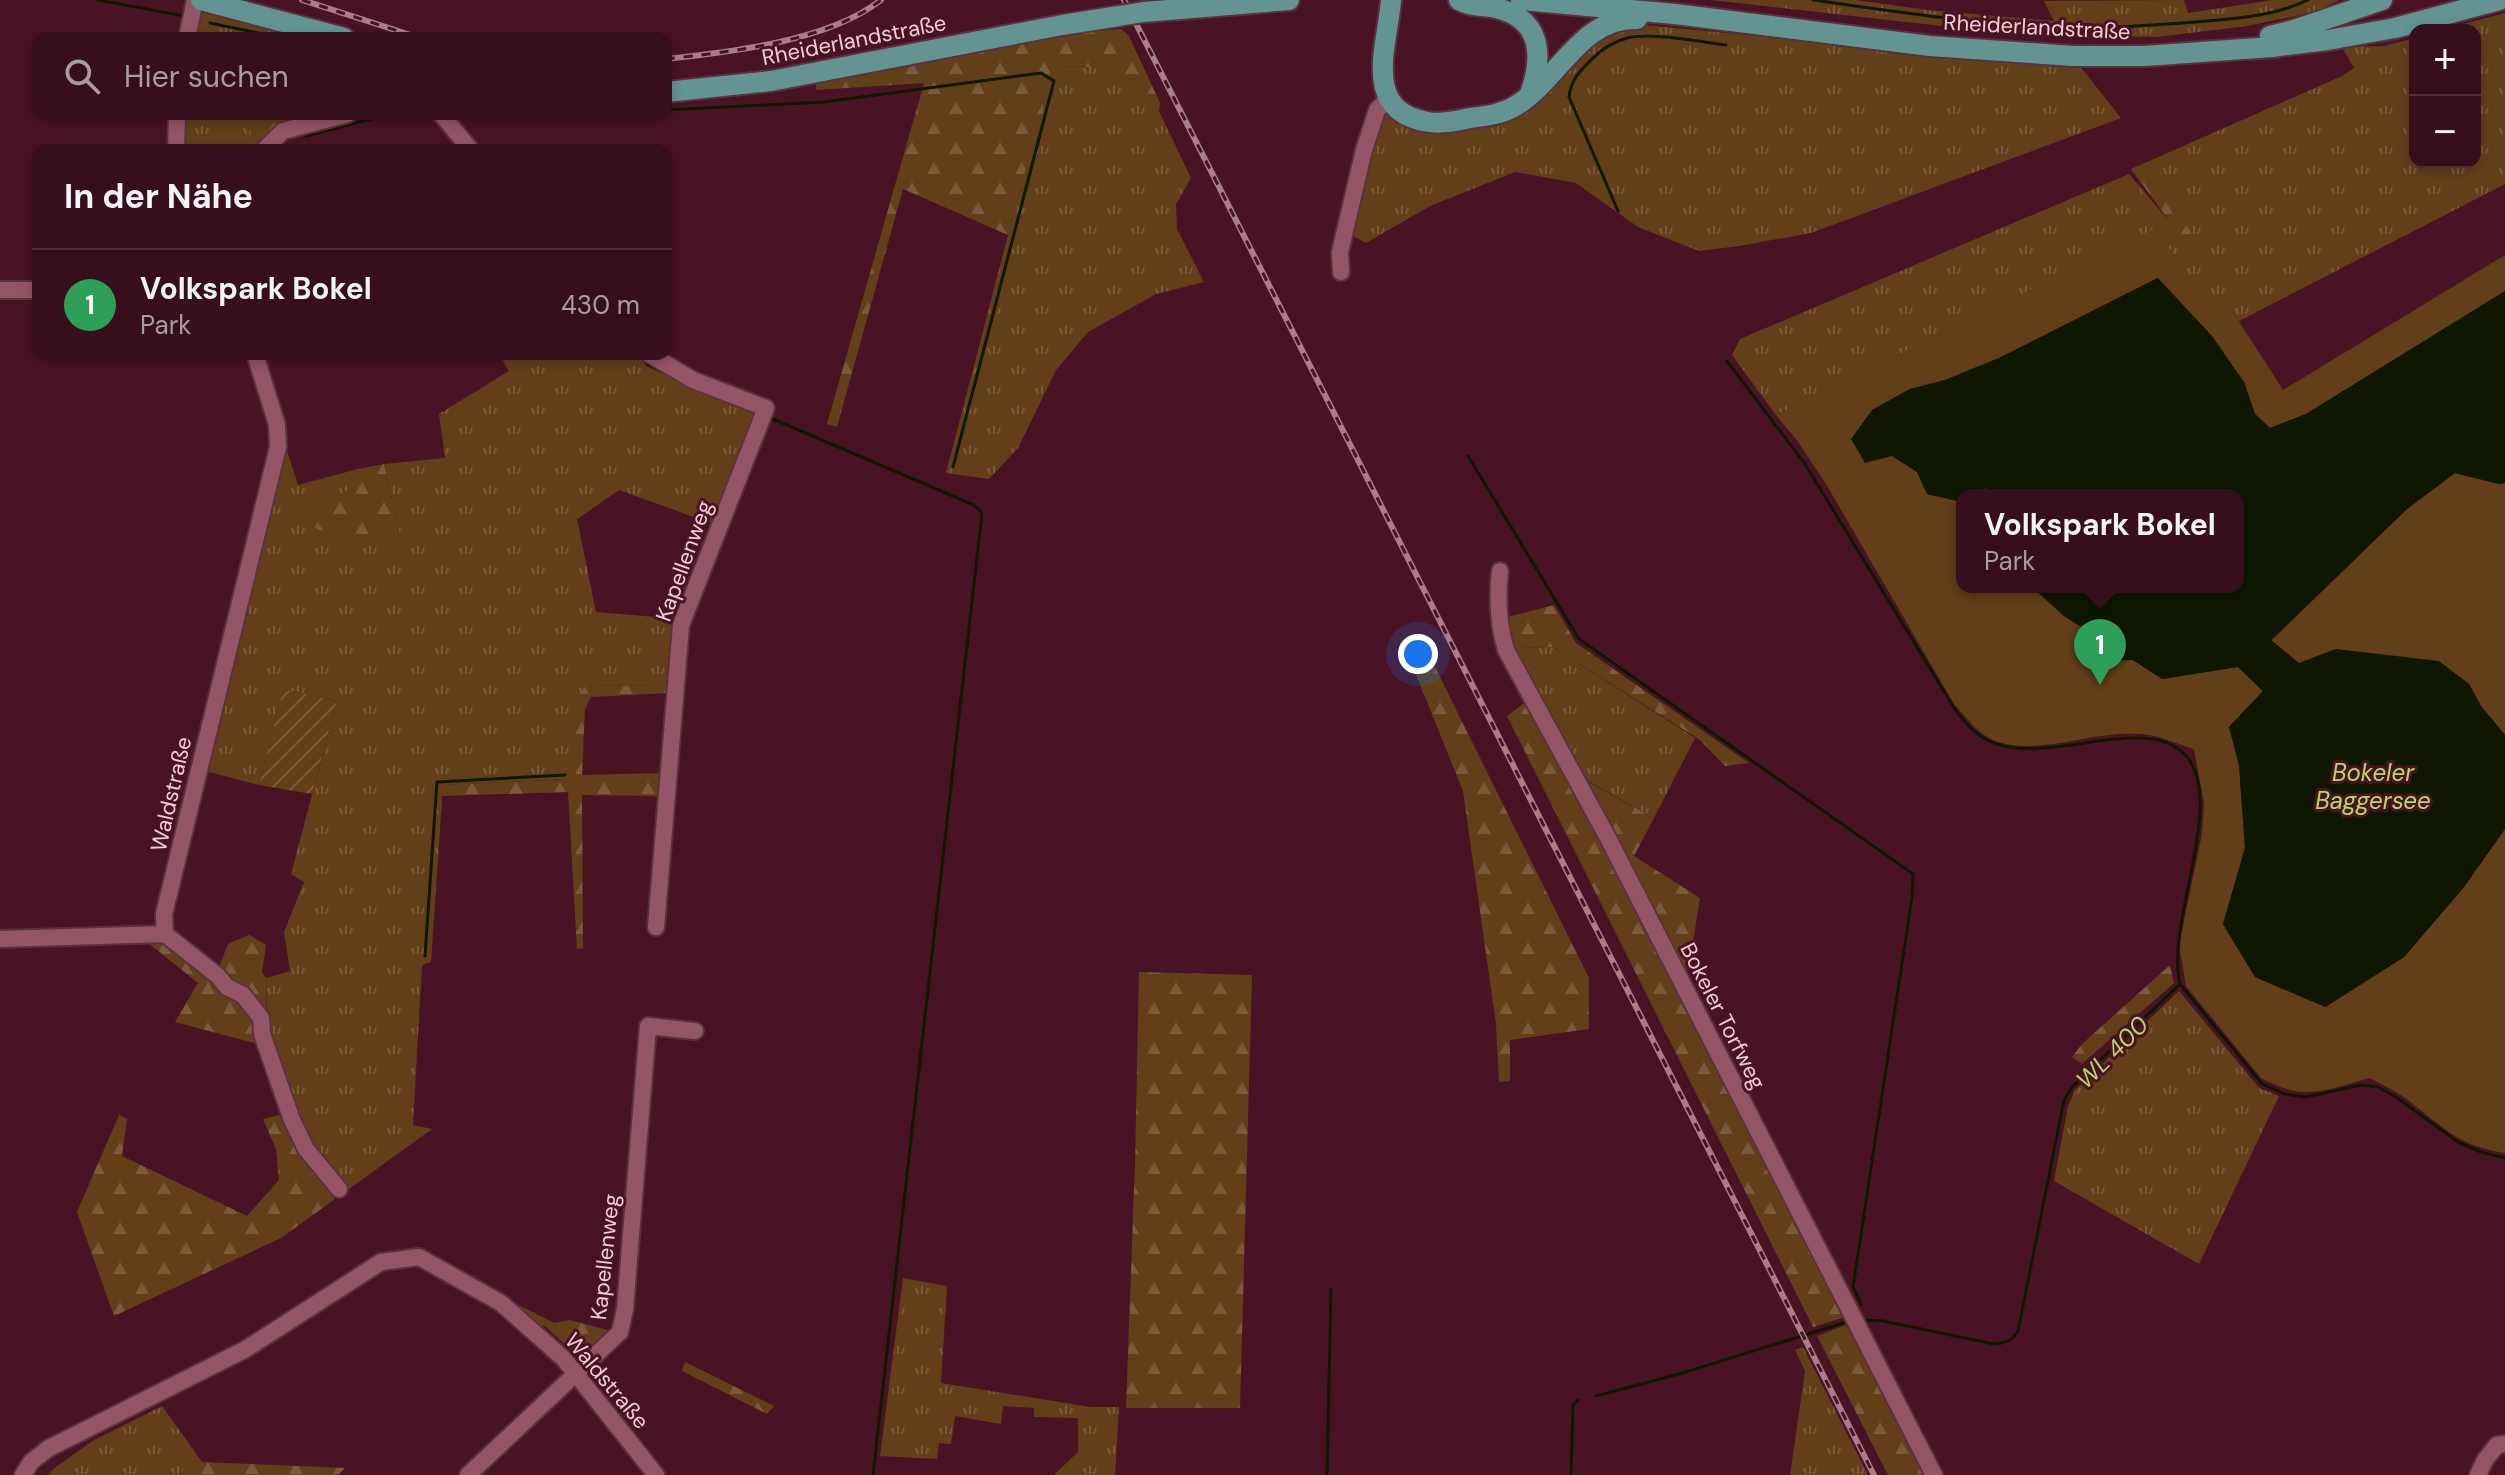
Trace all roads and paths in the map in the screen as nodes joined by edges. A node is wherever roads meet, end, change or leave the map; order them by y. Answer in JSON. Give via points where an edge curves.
{"nodes":[{"id":1,"x":195,"y":0,"type":"edge"},
{"id":2,"x":201,"y":0,"type":"edge"},
{"id":3,"x":1289,"y":0,"type":"edge"},
{"id":4,"x":1391,"y":0,"type":"edge"},
{"id":5,"x":1459,"y":0,"type":"edge"},
{"id":6,"x":1521,"y":0,"type":"edge"},
{"id":7,"x":2382,"y":0,"type":"edge"},
{"id":8,"x":2490,"y":3,"type":"edge"},
{"id":9,"x":1668,"y":7,"type":"edge"},
{"id":10,"x":2505,"y":9,"type":"edge"},
{"id":11,"x":188,"y":32,"type":"edge"},
{"id":12,"x":321,"y":32,"type":"edge"},
{"id":13,"x":2216,"y":51,"type":"junction"},
{"id":14,"x":672,"y":91,"type":"edge"},
{"id":15,"x":1530,"y":95,"type":"junction"},
{"id":16,"x":1389,"y":98,"type":"junction"},
{"id":17,"x":177,"y":120,"type":"edge"},
{"id":18,"x":325,"y":120,"type":"edge"},
{"id":19,"x":446,"y":120,"type":"edge"},
{"id":20,"x":176,"y":144,"type":"edge"},
{"id":21,"x":270,"y":144,"type":"edge"},
{"id":22,"x":466,"y":144,"type":"edge"},
{"id":23,"x":1341,"y":272,"type":"dead end"},
{"id":24,"x":0,"y":290,"type":"edge"},
{"id":25,"x":32,"y":290,"type":"edge"},
{"id":26,"x":257,"y":360,"type":"edge"},
{"id":27,"x":659,"y":360,"type":"edge"},
{"id":28,"x":1500,"y":571,"type":"dead end"},
{"id":29,"x":656,"y":927,"type":"dead end"},
{"id":30,"x":165,"y":934,"type":"junction"},
{"id":31,"x":0,"y":939,"type":"edge"},
{"id":32,"x":695,"y":1031,"type":"dead end"},
{"id":33,"x":339,"y":1189,"type":"dead end"},
{"id":34,"x":577,"y":1375,"type":"junction"},
{"id":35,"x":2505,"y":1444,"type":"edge"},
{"id":36,"x":23,"y":1475,"type":"edge"},
{"id":37,"x":468,"y":1475,"type":"edge"},
{"id":38,"x":656,"y":1475,"type":"edge"},
{"id":39,"x":1934,"y":1475,"type":"edge"},
{"id":40,"x":2478,"y":1475,"type":"edge"}],
"edges":[{"from":1,"to":11,"type":"street"},
{"from":2,"to":12,"type":"main road"},
{"from":3,"to":14,"type":"main road","name":"Rheiderlandstraße","bridge":true,"via":[[1144,12],[771,81]]},
{"from":4,"to":16,"type":"main road","via":[[1381,66]]},
{"from":5,"to":15,"type":"main road","via":[[1510,13],[1530,29],[1539,61]]},
{"from":6,"to":9,"type":"main road"},
{"from":7,"to":13,"type":"main road"},
{"from":8,"to":10,"type":"main road","name":"Rheiderlandstraße","via":[[2491,13]]},
{"from":8,"to":13,"type":"main road","name":"Rheiderlandstraße","via":[[2328,40]]},
{"from":9,"to":13,"type":"main road","name":"Rheiderlandstraße","via":[[1696,9],[1709,18],[2001,52],[2144,56]]},
{"from":9,"to":15,"type":"main road","via":[[1664,21],[1633,18],[1595,30]]},
{"from":15,"to":16,"type":"main road","via":[[1498,114],[1444,123],[1407,115]]},
{"from":16,"to":23,"type":"street","via":[[1377,110],[1364,150],[1340,252]]},
{"from":17,"to":20,"type":"street"},
{"from":18,"to":21,"type":"street","via":[[283,131]]},
{"from":19,"to":22,"type":"street"},
{"from":24,"to":25,"type":"street"},
{"from":26,"to":30,"type":"street","name":"Waldstraße","via":[[277,425],[278,447],[164,914]]},
{"from":27,"to":29,"type":"street","name":"Kapellenweg","via":[[693,380],[766,408],[681,625]]},
{"from":28,"to":39,"type":"street","name":"Bokeler Torfweg","via":[[1499,620],[1506,650]]},
{"from":30,"to":31,"type":"street"},
{"from":30,"to":33,"type":"street","via":[[243,995],[261,1018],[292,1120],[306,1149]]},
{"from":32,"to":34,"type":"street","name":"Kapellenweg","via":[[648,1026],[625,1309],[620,1332]]},
{"from":34,"to":36,"type":"street","name":"Waldstraße","via":[[501,1303],[419,1257],[381,1262],[246,1349],[49,1448]]},
{"from":34,"to":37,"type":"street","name":"Kapellenweg"},
{"from":34,"to":38,"type":"street","name":"Waldstraße"},
{"from":35,"to":40,"type":"street","via":[[2497,1445]]}]}
